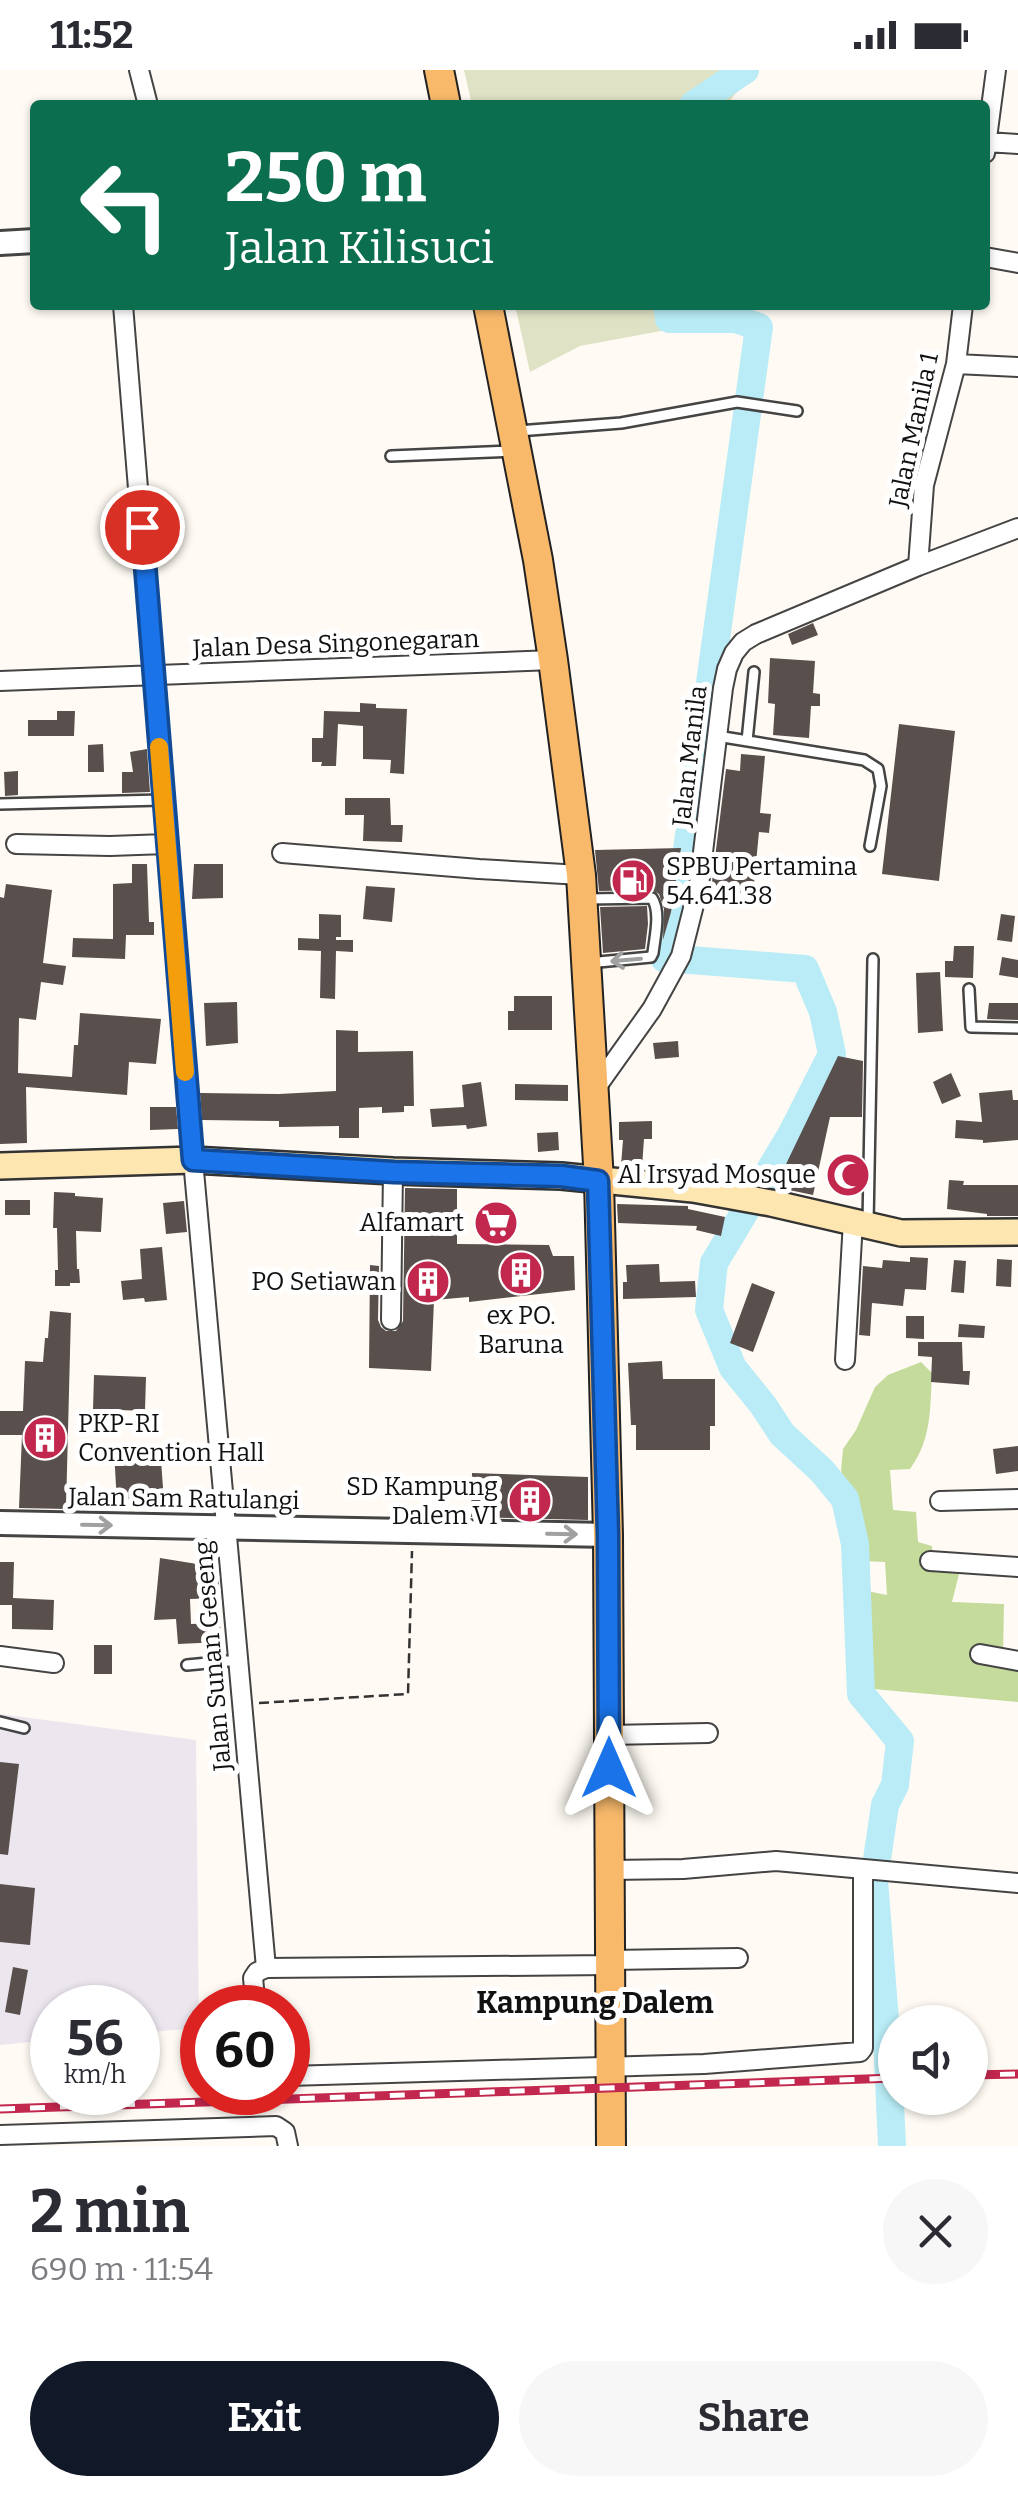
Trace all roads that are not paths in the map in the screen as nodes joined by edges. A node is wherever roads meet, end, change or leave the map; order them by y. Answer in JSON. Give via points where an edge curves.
{"nodes":[{"id":1,"x":139,"y":70,"type":"edge"},
{"id":2,"x":439,"y":70,"type":"edge"},
{"id":3,"x":996,"y":70,"type":"edge"},
{"id":4,"x":147,"y":100,"type":"edge"},
{"id":5,"x":445,"y":100,"type":"edge"},
{"id":6,"x":990,"y":111,"type":"edge"},
{"id":7,"x":990,"y":139,"type":"edge"},
{"id":8,"x":1018,"y":144,"type":"edge"},
{"id":9,"x":30,"y":241,"type":"edge"},
{"id":10,"x":0,"y":243,"type":"edge"},
{"id":11,"x":990,"y":257,"type":"edge"},
{"id":12,"x":1018,"y":263,"type":"edge"},
{"id":13,"x":123,"y":310,"type":"edge"},
{"id":14,"x":489,"y":310,"type":"edge"},
{"id":15,"x":962,"y":310,"type":"edge"},
{"id":16,"x":956,"y":364,"type":"junction"},
{"id":17,"x":1018,"y":367,"type":"edge"},
{"id":18,"x":797,"y":411,"type":"dead end"},
{"id":19,"x":514,"y":441,"type":"junction"},
{"id":20,"x":392,"y":456,"type":"dead end"},
{"id":21,"x":1018,"y":528,"type":"edge"},
{"id":22,"x":918,"y":566,"type":"junction"},
{"id":23,"x":554,"y":660,"type":"junction"},
{"id":24,"x":754,"y":672,"type":"dead end"},
{"id":25,"x":154,"y":675,"type":"junction"},
{"id":26,"x":0,"y":682,"type":"edge"},
{"id":27,"x":718,"y":736,"type":"junction"},
{"id":28,"x":747,"y":741,"type":"junction"},
{"id":29,"x":163,"y":800,"type":"junction"},
{"id":30,"x":0,"y":804,"type":"edge"},
{"id":31,"x":16,"y":844,"type":"dead end"},
{"id":32,"x":166,"y":844,"type":"junction"},
{"id":33,"x":870,"y":846,"type":"dead end"},
{"id":34,"x":282,"y":853,"type":"dead end"},
{"id":35,"x":581,"y":887,"type":"junction"},
{"id":36,"x":873,"y":959,"type":"dead end"},
{"id":37,"x":585,"y":964,"type":"junction"},
{"id":38,"x":968,"y":989,"type":"dead end"},
{"id":39,"x":1018,"y":1028,"type":"edge"},
{"id":40,"x":594,"y":1091,"type":"junction"},
{"id":41,"x":193,"y":1160,"type":"junction"},
{"id":42,"x":0,"y":1166,"type":"edge"},
{"id":43,"x":394,"y":1172,"type":"junction"},
{"id":44,"x":598,"y":1181,"type":"junction"},
{"id":45,"x":860,"y":1223,"type":"junction"},
{"id":46,"x":1018,"y":1232,"type":"edge"},
{"id":47,"x":391,"y":1320,"type":"dead end"},
{"id":48,"x":845,"y":1360,"type":"dead end"},
{"id":49,"x":1018,"y":1499,"type":"edge"},
{"id":50,"x":940,"y":1501,"type":"dead end"},
{"id":51,"x":0,"y":1523,"type":"edge"},
{"id":52,"x":226,"y":1528,"type":"junction"},
{"id":53,"x":608,"y":1535,"type":"junction"},
{"id":54,"x":930,"y":1561,"type":"dead end"},
{"id":55,"x":1018,"y":1567,"type":"edge"},
{"id":56,"x":980,"y":1654,"type":"dead end"},
{"id":57,"x":0,"y":1656,"type":"edge"},
{"id":58,"x":239,"y":1660,"type":"junction"},
{"id":59,"x":1018,"y":1660,"type":"edge"},
{"id":60,"x":54,"y":1663,"type":"dead end"},
{"id":61,"x":187,"y":1665,"type":"dead end"},
{"id":62,"x":0,"y":1722,"type":"edge"},
{"id":63,"x":24,"y":1728,"type":"dead end"},
{"id":64,"x":708,"y":1733,"type":"dead end"},
{"id":65,"x":609,"y":1734,"type":"junction"},
{"id":66,"x":866,"y":1869,"type":"junction"},
{"id":67,"x":610,"y":1870,"type":"junction"},
{"id":68,"x":1018,"y":1883,"type":"edge"},
{"id":69,"x":738,"y":1958,"type":"dead end"},
{"id":70,"x":610,"y":1962,"type":"junction"},
{"id":71,"x":266,"y":1968,"type":"junction"},
{"id":72,"x":254,"y":1985,"type":"edge"},
{"id":73,"x":611,"y":2068,"type":"junction"},
{"id":74,"x":310,"y":2075,"type":"edge"},
{"id":75,"x":0,"y":2134,"type":"edge"},
{"id":76,"x":288,"y":2146,"type":"edge"},
{"id":77,"x":612,"y":2146,"type":"edge"}],
"edges":[{"from":1,"to":4,"type":"street"},
{"from":2,"to":5,"type":"main road"},
{"from":3,"to":6,"type":"street"},
{"from":7,"to":8,"type":"street"},
{"from":9,"to":10,"type":"street"},
{"from":11,"to":12,"type":"street"},
{"from":13,"to":25,"type":"street","name":"Jalan Sunan Geseng"},
{"from":14,"to":19,"type":"main road"},
{"from":15,"to":16,"type":"street","name":"Jalan Manila 1"},
{"from":16,"to":17,"type":"street"},
{"from":16,"to":22,"type":"street","name":"Jalan Manila 1","via":[[924,484]]},
{"from":18,"to":19,"type":"lane","via":[[737,402]]},
{"from":19,"to":20,"type":"lane"},
{"from":19,"to":23,"type":"main road"},
{"from":21,"to":22,"type":"street","name":"Jalan Manila"},
{"from":22,"to":27,"type":"street","name":"Jalan Manila","via":[[744,642],[727,669]]},
{"from":23,"to":25,"type":"street","name":"Jalan Desa Singonegaran"},
{"from":23,"to":35,"type":"main road"},
{"from":24,"to":28,"type":"lane"},
{"from":25,"to":26,"type":"street","name":"Jalan Desa Singonegaran"},
{"from":25,"to":29,"type":"street","name":"Jalan Sunan Geseng"},
{"from":27,"to":28,"type":"lane"},
{"from":27,"to":40,"type":"street","name":"Jalan Manila","via":[[699,884],[679,960]]},
{"from":28,"to":33,"type":"lane","via":[[864,760],[878,770]]},
{"from":29,"to":30,"type":"lane"},
{"from":29,"to":32,"type":"street","name":"Jalan Sunan Geseng"},
{"from":31,"to":32,"type":"street"},
{"from":32,"to":41,"type":"street","name":"Jalan Sunan Geseng"},
{"from":34,"to":35,"type":"street","via":[[480,870]]},
{"from":35,"to":37,"type":"main road"},
{"from":35,"to":37,"type":"lane","one_way":true,"via":[[652,898],[656,906],[650,957]]},
{"from":36,"to":45,"type":"lane"},
{"from":37,"to":40,"type":"main road"},
{"from":38,"to":39,"type":"lane","via":[[971,1027]]},
{"from":40,"to":44,"type":"main road"},
{"from":41,"to":42,"type":"main road"},
{"from":41,"to":43,"type":"main road"},
{"from":41,"to":52,"type":"street","name":"Jalan Sunan Geseng"},
{"from":43,"to":44,"type":"main road"},
{"from":43,"to":47,"type":"street"},
{"from":44,"to":45,"type":"main road","via":[[693,1189]]},
{"from":44,"to":53,"type":"main road"},
{"from":45,"to":46,"type":"main road","via":[[916,1234]]},
{"from":45,"to":48,"type":"street"},
{"from":49,"to":50,"type":"street"},
{"from":51,"to":52,"type":"street","name":"Jalan Sam Ratulangi","one_way":true},
{"from":52,"to":53,"type":"street","name":"Jalan Sam Ratulangi","one_way":true},
{"from":52,"to":58,"type":"street","name":"Jalan Sunan Geseng"},
{"from":53,"to":65,"type":"main road"},
{"from":54,"to":55,"type":"street"},
{"from":56,"to":59,"type":"street"},
{"from":57,"to":60,"type":"street"},
{"from":58,"to":61,"type":"lane"},
{"from":58,"to":71,"type":"street","name":"Jalan Sunan Geseng"},
{"from":62,"to":63,"type":"lane"},
{"from":64,"to":65,"type":"street"},
{"from":65,"to":67,"type":"main road"},
{"from":66,"to":67,"type":"street","via":[[776,1861]]},
{"from":66,"to":68,"type":"street"},
{"from":66,"to":73,"type":"street","via":[[862,2051]]},
{"from":67,"to":70,"type":"main road"},
{"from":69,"to":70,"type":"street"},
{"from":70,"to":71,"type":"street"},
{"from":70,"to":73,"type":"main road"},
{"from":71,"to":72,"type":"street","name":"Jalan Sunan Geseng"},
{"from":73,"to":74,"type":"street"},
{"from":73,"to":77,"type":"main road"},
{"from":75,"to":76,"type":"street","via":[[276,2126],[286,2132]]}]}
